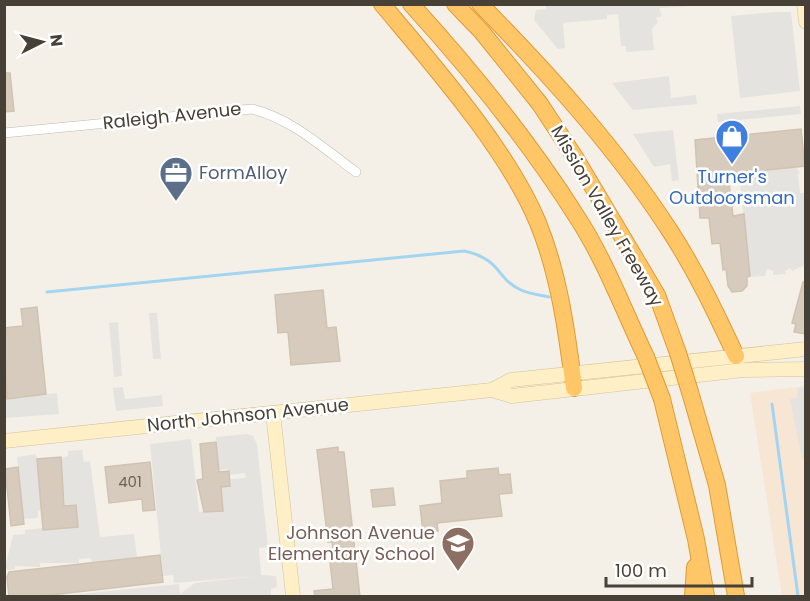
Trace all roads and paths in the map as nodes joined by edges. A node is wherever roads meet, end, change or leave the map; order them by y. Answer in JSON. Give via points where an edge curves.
{"nodes":[{"id":1,"x":382,"y":4,"type":"edge"},
{"id":2,"x":411,"y":4,"type":"edge"},
{"id":3,"x":456,"y":4,"type":"edge"},
{"id":4,"x":480,"y":4,"type":"edge"},
{"id":5,"x":804,"y":4,"type":"edge"},
{"id":6,"x":806,"y":22,"type":"edge"},
{"id":7,"x":4,"y":134,"type":"edge"},
{"id":8,"x":356,"y":172,"type":"dead end"},
{"id":9,"x":806,"y":349,"type":"edge"},
{"id":10,"x":736,"y":356,"type":"junction"},
{"id":11,"x":806,"y":369,"type":"edge"},
{"id":12,"x":573,"y":380,"type":"junction"},
{"id":13,"x":273,"y":413,"type":"junction"},
{"id":14,"x":4,"y":441,"type":"edge"},
{"id":15,"x":696,"y":539,"type":"junction"},
{"id":16,"x":293,"y":597,"type":"edge"},
{"id":17,"x":693,"y":597,"type":"edge"},
{"id":18,"x":706,"y":597,"type":"edge"},
{"id":19,"x":738,"y":597,"type":"edge"}],
"edges":[{"from":1,"to":12,"type":"highway","via":[[472,116],[525,196],[538,222],[553,271]]},
{"from":2,"to":15,"type":"highway","name":"Mission Valley Freeway","bridge":true,"via":[[472,72],[579,219],[646,357],[662,399]]},
{"from":3,"to":19,"type":"highway","name":"Mission Valley Freeway","bridge":true,"via":[[540,104],[657,295],[717,485]]},
{"from":4,"to":10,"type":"highway","via":[[579,113],[653,205],[693,269]]},
{"from":5,"to":6,"type":"main road"},
{"from":7,"to":8,"type":"street","name":"Raleigh Avenue","via":[[252,109],[273,114],[293,126]]},
{"from":9,"to":10,"type":"main road","name":"North Johnson Avenue"},
{"from":10,"to":12,"type":"main road","name":"North Johnson Avenue"},
{"from":11,"to":12,"type":"main road","name":"North Johnson Avenue"},
{"from":12,"to":13,"type":"main road","name":"North Johnson Avenue","via":[[511,380],[492,390]]},
{"from":13,"to":14,"type":"main road","name":"North Johnson Avenue"},
{"from":13,"to":16,"type":"main road"},
{"from":15,"to":17,"type":"highway"},
{"from":15,"to":18,"type":"highway","name":"Mission Valley Freeway"}]}
